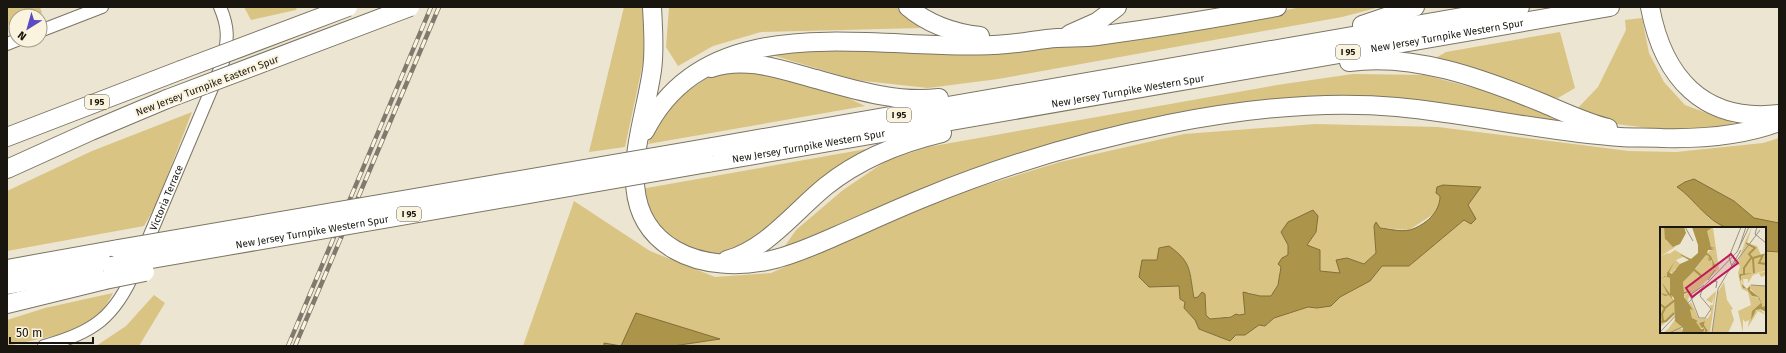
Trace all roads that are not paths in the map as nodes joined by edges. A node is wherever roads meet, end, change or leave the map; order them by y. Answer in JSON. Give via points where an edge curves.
{"nodes":[{"id":1,"x":102,"y":7,"type":"edge"},
{"id":2,"x":220,"y":7,"type":"edge"},
{"id":3,"x":348,"y":7,"type":"edge"},
{"id":4,"x":410,"y":7,"type":"edge"},
{"id":5,"x":652,"y":7,"type":"edge"},
{"id":6,"x":908,"y":7,"type":"edge"},
{"id":7,"x":1117,"y":7,"type":"edge"},
{"id":8,"x":1277,"y":7,"type":"edge"},
{"id":9,"x":1415,"y":7,"type":"edge"},
{"id":10,"x":1520,"y":7,"type":"edge"},
{"id":11,"x":1610,"y":7,"type":"edge"},
{"id":12,"x":1650,"y":7,"type":"edge"},
{"id":13,"x":1469,"y":24,"type":"junction"},
{"id":14,"x":48,"y":28,"type":"edge"},
{"id":15,"x":1060,"y":38,"type":"junction"},
{"id":16,"x":1037,"y":40,"type":"junction"},
{"id":17,"x":1274,"y":49,"type":"junction"},
{"id":18,"x":1226,"y":73,"type":"junction"},
{"id":19,"x":682,"y":81,"type":"junction"},
{"id":20,"x":1086,"y":82,"type":"junction"},
{"id":21,"x":1031,"y":107,"type":"junction"},
{"id":22,"x":1779,"y":114,"type":"edge"},
{"id":23,"x":1779,"y":122,"type":"edge"},
{"id":24,"x":9,"y":136,"type":"edge"},
{"id":25,"x":1660,"y":138,"type":"junction"},
{"id":26,"x":637,"y":152,"type":"junction"},
{"id":27,"x":710,"y":155,"type":"junction"},
{"id":28,"x":7,"y":169,"type":"edge"},
{"id":29,"x":718,"y":262,"type":"junction"},
{"id":30,"x":7,"y":268,"type":"edge"},
{"id":31,"x":108,"y":273,"type":"junction"},
{"id":32,"x":7,"y":285,"type":"edge"},
{"id":33,"x":7,"y":304,"type":"edge"},
{"id":34,"x":44,"y":346,"type":"edge"}],
"edges":[{"from":1,"to":14,"type":"street"},
{"from":2,"to":34,"type":"street","name":"Victoria Terrace","via":[[228,29],[223,62],[129,283],[110,313],[97,325],[76,336]]},
{"from":3,"to":24,"type":"highway","number":"I 95","bridge":true},
{"from":4,"to":28,"type":"highway","name":"New Jersey Turnpike Eastern Spur","number":"I 95","bridge":true,"via":[[167,99]]},
{"from":5,"to":26,"type":"highway","via":[[652,69]]},
{"from":6,"to":16,"type":"highway","via":[[928,20],[964,34]]},
{"from":7,"to":15,"type":"highway","via":[[1090,26]]},
{"from":8,"to":15,"type":"highway","via":[[1096,37]]},
{"from":9,"to":17,"type":"highway","via":[[1363,25]]},
{"from":10,"to":13,"type":"highway","name":"New Jersey Turnpike Western Spur","number":"I 95"},
{"from":11,"to":13,"type":"highway","name":"New Jersey Turnpike Western Spur","number":"I 95"},
{"from":12,"to":22,"type":"highway","via":[[1664,55],[1692,92],[1708,103],[1736,113]]},
{"from":13,"to":17,"type":"highway","name":"New Jersey Turnpike Western Spur","number":"I 95"},
{"from":13,"to":18,"type":"highway","name":"New Jersey Turnpike Western Spur","number":"I 95"},
{"from":15,"to":16,"type":"highway"},
{"from":16,"to":19,"type":"highway","via":[[992,44],[823,39],[771,43],[736,50],[708,60]]},
{"from":17,"to":20,"type":"highway","name":"New Jersey Turnpike Western Spur","number":"I 95"},
{"from":18,"to":21,"type":"highway","name":"New Jersey Turnpike Western Spur","number":"I 95"},
{"from":18,"to":25,"type":"highway","via":[[1293,71],[1364,61],[1425,65],[1486,81],[1602,127]]},
{"from":19,"to":20,"type":"highway","via":[[719,66],[743,63],[761,65],[870,93],[912,99],[943,98],[1035,82]]},
{"from":19,"to":26,"type":"highway","via":[[656,110]]},
{"from":20,"to":27,"type":"highway","name":"New Jersey Turnpike Western Spur","number":"I 95"},
{"from":21,"to":27,"type":"highway","name":"New Jersey Turnpike Western Spur","number":"I 95"},
{"from":21,"to":29,"type":"highway","via":[[974,126],[914,140],[872,156],[825,187],[752,250]]},
{"from":23,"to":25,"type":"highway","via":[[1712,137]]},
{"from":25,"to":29,"type":"highway","via":[[1618,137],[1381,106],[1320,105],[1248,111],[1167,124],[1057,151],[953,186],[793,254],[748,264]]},
{"from":26,"to":29,"type":"highway","via":[[634,179],[636,196],[648,223],[660,238],[677,251]]},
{"from":27,"to":30,"type":"highway","name":"New Jersey Turnpike Western Spur","number":"I 95","bridge":true},
{"from":27,"to":31,"type":"highway","name":"New Jersey Turnpike Western Spur","number":"I 95","bridge":true,"via":[[271,238],[222,256]]},
{"from":31,"to":32,"type":"highway"},
{"from":31,"to":33,"type":"highway"}]}
